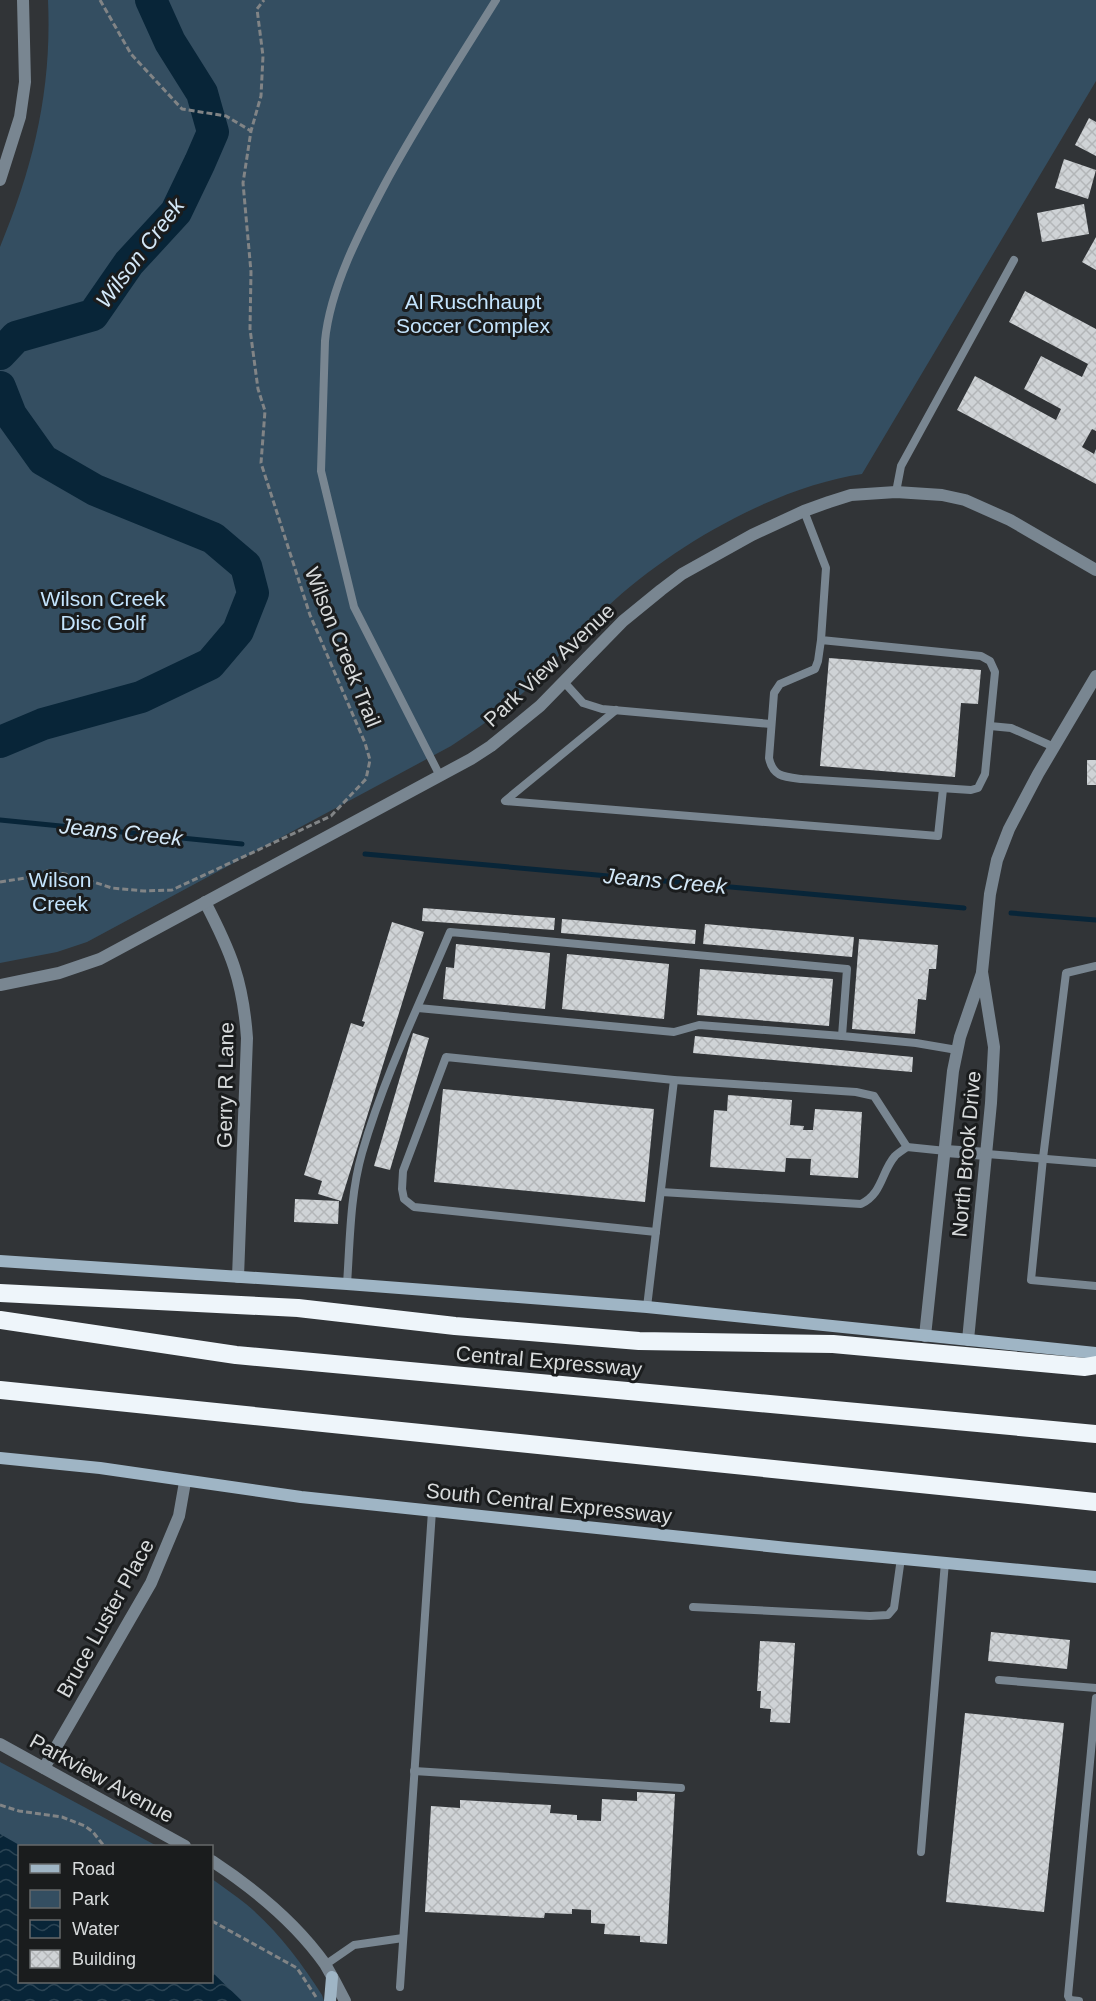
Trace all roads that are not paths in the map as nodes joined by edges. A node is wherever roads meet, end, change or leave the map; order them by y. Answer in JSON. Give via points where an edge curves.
{"nodes":[{"id":1,"x":23,"y":0,"type":"edge"},
{"id":2,"x":496,"y":0,"type":"edge"},
{"id":3,"x":0,"y":180,"type":"edge"},
{"id":4,"x":1014,"y":260,"type":"dead end"},
{"id":5,"x":896,"y":492,"type":"junction"},
{"id":6,"x":804,"y":511,"type":"junction"},
{"id":7,"x":1095,"y":566,"type":"edge"},
{"id":8,"x":821,"y":640,"type":"junction"},
{"id":9,"x":1096,"y":676,"type":"edge"},
{"id":10,"x":564,"y":682,"type":"junction"},
{"id":11,"x":616,"y":710,"type":"junction"},
{"id":12,"x":771,"y":724,"type":"junction"},
{"id":13,"x":990,"y":726,"type":"junction"},
{"id":14,"x":1054,"y":747,"type":"junction"},
{"id":15,"x":440,"y":776,"type":"junction"},
{"id":16,"x":943,"y":789,"type":"junction"},
{"id":17,"x":205,"y":902,"type":"junction"},
{"id":18,"x":1096,"y":966,"type":"edge"},
{"id":19,"x":982,"y":972,"type":"junction"},
{"id":20,"x":0,"y":985,"type":"edge"},
{"id":21,"x":418,"y":1008,"type":"junction"},
{"id":22,"x":842,"y":1036,"type":"junction"},
{"id":23,"x":957,"y":1050,"type":"junction"},
{"id":24,"x":674,"y":1080,"type":"junction"},
{"id":25,"x":907,"y":1147,"type":"junction"},
{"id":26,"x":946,"y":1151,"type":"junction"},
{"id":27,"x":987,"y":1154,"type":"junction"},
{"id":28,"x":1043,"y":1158,"type":"junction"},
{"id":29,"x":1096,"y":1162,"type":"edge"},
{"id":30,"x":661,"y":1192,"type":"junction"},
{"id":31,"x":656,"y":1232,"type":"junction"},
{"id":32,"x":0,"y":1261,"type":"edge"},
{"id":33,"x":238,"y":1277,"type":"junction"},
{"id":34,"x":347,"y":1284,"type":"junction"},
{"id":35,"x":1096,"y":1286,"type":"edge"},
{"id":36,"x":0,"y":1293,"type":"edge"},
{"id":37,"x":647,"y":1307,"type":"junction"},
{"id":38,"x":0,"y":1320,"type":"edge"},
{"id":39,"x":925,"y":1336,"type":"junction"},
{"id":40,"x":968,"y":1340,"type":"junction"},
{"id":41,"x":1096,"y":1353,"type":"edge"},
{"id":42,"x":1096,"y":1365,"type":"edge"},
{"id":43,"x":0,"y":1390,"type":"edge"},
{"id":44,"x":1096,"y":1434,"type":"edge"},
{"id":45,"x":0,"y":1458,"type":"edge"},
{"id":46,"x":185,"y":1482,"type":"junction"},
{"id":47,"x":1096,"y":1503,"type":"edge"},
{"id":48,"x":432,"y":1510,"type":"junction"},
{"id":49,"x":900,"y":1558,"type":"junction"},
{"id":50,"x":945,"y":1562,"type":"junction"},
{"id":51,"x":1096,"y":1577,"type":"edge"},
{"id":52,"x":693,"y":1607,"type":"dead end"},
{"id":53,"x":999,"y":1680,"type":"dead end"},
{"id":54,"x":1096,"y":1688,"type":"edge"},
{"id":55,"x":1096,"y":1698,"type":"edge"},
{"id":56,"x":1094,"y":1738,"type":"edge"},
{"id":57,"x":0,"y":1744,"type":"edge"},
{"id":58,"x":44,"y":1768,"type":"junction"},
{"id":59,"x":414,"y":1771,"type":"junction"},
{"id":60,"x":681,"y":1788,"type":"dead end"},
{"id":61,"x":183,"y":1845,"type":"edge"},
{"id":62,"x":921,"y":1852,"type":"dead end"},
{"id":63,"x":213,"y":1862,"type":"edge"},
{"id":64,"x":403,"y":1938,"type":"junction"},
{"id":65,"x":325,"y":1965,"type":"junction"},
{"id":66,"x":332,"y":1977,"type":"junction"},
{"id":67,"x":400,"y":1987,"type":"dead end"},
{"id":68,"x":330,"y":2001,"type":"edge"},
{"id":69,"x":345,"y":2001,"type":"edge"},
{"id":70,"x":1079,"y":2001,"type":"edge"}],
"edges":[{"from":1,"to":3,"type":"street","via":[[25,82],[20,117]]},
{"from":2,"to":15,"type":"lane","via":[[409,141],[356,238],[327,320],[325,341],[321,471],[354,607]]},
{"from":4,"to":5,"type":"lane","via":[[901,466]]},
{"from":5,"to":6,"type":"street","name":"Park View Avenue","via":[[851,495]]},
{"from":5,"to":7,"type":"street","name":"Park View Avenue","via":[[965,500]]},
{"from":6,"to":8,"type":"lane","via":[[826,568]]},
{"from":6,"to":10,"type":"street","name":"Park View Avenue","via":[[715,555],[660,590],[623,621]]},
{"from":8,"to":12,"type":"lane","via":[[815,669],[780,684],[774,693]]},
{"from":8,"to":13,"type":"lane","via":[[981,656],[990,661],[995,672]]},
{"from":9,"to":14,"type":"street","name":"North Brook Drive"},
{"from":10,"to":11,"type":"lane","via":[[583,703]]},
{"from":10,"to":15,"type":"street","name":"Park View Avenue","via":[[491,746]]},
{"from":11,"to":12,"type":"lane"},
{"from":11,"to":16,"type":"lane","via":[[505,801],[938,836]]},
{"from":12,"to":16,"type":"lane","via":[[769,758],[771,768],[778,774]]},
{"from":13,"to":14,"type":"lane","via":[[1011,728]]},
{"from":13,"to":16,"type":"lane","via":[[981,784],[971,790]]},
{"from":14,"to":19,"type":"street","name":"North Brook Drive","via":[[1009,829],[997,860]]},
{"from":15,"to":17,"type":"street","name":"Park View Avenue"},
{"from":17,"to":20,"type":"street","name":"Park View Avenue","via":[[100,959],[59,973]]},
{"from":17,"to":33,"type":"street","name":"Gerry R Lane","via":[[240,983],[248,1038]]},
{"from":18,"to":28,"type":"lane","via":[[1066,973]]},
{"from":19,"to":23,"type":"street","name":"North Brook Drive"},
{"from":19,"to":27,"type":"street","name":"North Brook Drive","via":[[994,1047]]},
{"from":21,"to":22,"type":"lane","via":[[674,1032],[699,1026]]},
{"from":21,"to":22,"type":"lane","via":[[450,932],[848,969]]},
{"from":21,"to":34,"type":"lane","via":[[362,1154],[352,1209]]},
{"from":22,"to":23,"type":"lane"},
{"from":23,"to":26,"type":"street","name":"North Brook Drive"},
{"from":24,"to":25,"type":"lane","via":[[874,1096]]},
{"from":24,"to":30,"type":"lane"},
{"from":24,"to":31,"type":"lane","via":[[446,1057],[403,1171],[404,1199],[414,1207]]},
{"from":25,"to":26,"type":"lane"},
{"from":25,"to":30,"type":"lane","via":[[896,1155],[881,1185],[861,1204]]},
{"from":26,"to":27,"type":"street"},
{"from":26,"to":39,"type":"street","name":"North Brook Drive"},
{"from":27,"to":28,"type":"lane"},
{"from":27,"to":40,"type":"street","name":"North Brook Drive"},
{"from":28,"to":29,"type":"lane"},
{"from":28,"to":35,"type":"lane","via":[[1031,1280]]},
{"from":30,"to":31,"type":"lane"},
{"from":31,"to":37,"type":"lane"},
{"from":32,"to":33,"type":"main road"},
{"from":33,"to":34,"type":"main road"},
{"from":34,"to":37,"type":"main road"},
{"from":36,"to":42,"type":"highway","via":[[298,1308],[639,1341],[833,1344]]},
{"from":37,"to":39,"type":"main road"},
{"from":38,"to":44,"type":"highway","name":"Central Expressway","via":[[236,1355]]},
{"from":39,"to":40,"type":"main road"},
{"from":40,"to":41,"type":"main road"},
{"from":43,"to":47,"type":"highway"},
{"from":45,"to":46,"type":"main road","name":"South Central Expressway"},
{"from":46,"to":48,"type":"main road","name":"South Central Expressway"},
{"from":46,"to":58,"type":"street","name":"Bruce Luster Place","via":[[179,1516],[151,1583]]},
{"from":48,"to":49,"type":"main road","name":"South Central Expressway"},
{"from":48,"to":59,"type":"lane"},
{"from":49,"to":50,"type":"main road","name":"South Central Expressway"},
{"from":49,"to":52,"type":"lane","via":[[894,1608],[888,1615]]},
{"from":50,"to":51,"type":"main road","name":"South Central Expressway"},
{"from":50,"to":62,"type":"lane"},
{"from":53,"to":54,"type":"lane"},
{"from":55,"to":56,"type":"lane"},
{"from":56,"to":70,"type":"lane","via":[[1068,1996]]},
{"from":57,"to":58,"type":"street","name":"Parkview Avenue"},
{"from":58,"to":61,"type":"street","name":"Parkview Avenue"},
{"from":59,"to":60,"type":"lane"},
{"from":59,"to":64,"type":"lane"},
{"from":63,"to":65,"type":"street","via":[[285,1920]]},
{"from":64,"to":65,"type":"lane","via":[[354,1945]]},
{"from":64,"to":67,"type":"lane"},
{"from":65,"to":66,"type":"street"},
{"from":66,"to":68,"type":"main road"},
{"from":66,"to":69,"type":"street"}]}
